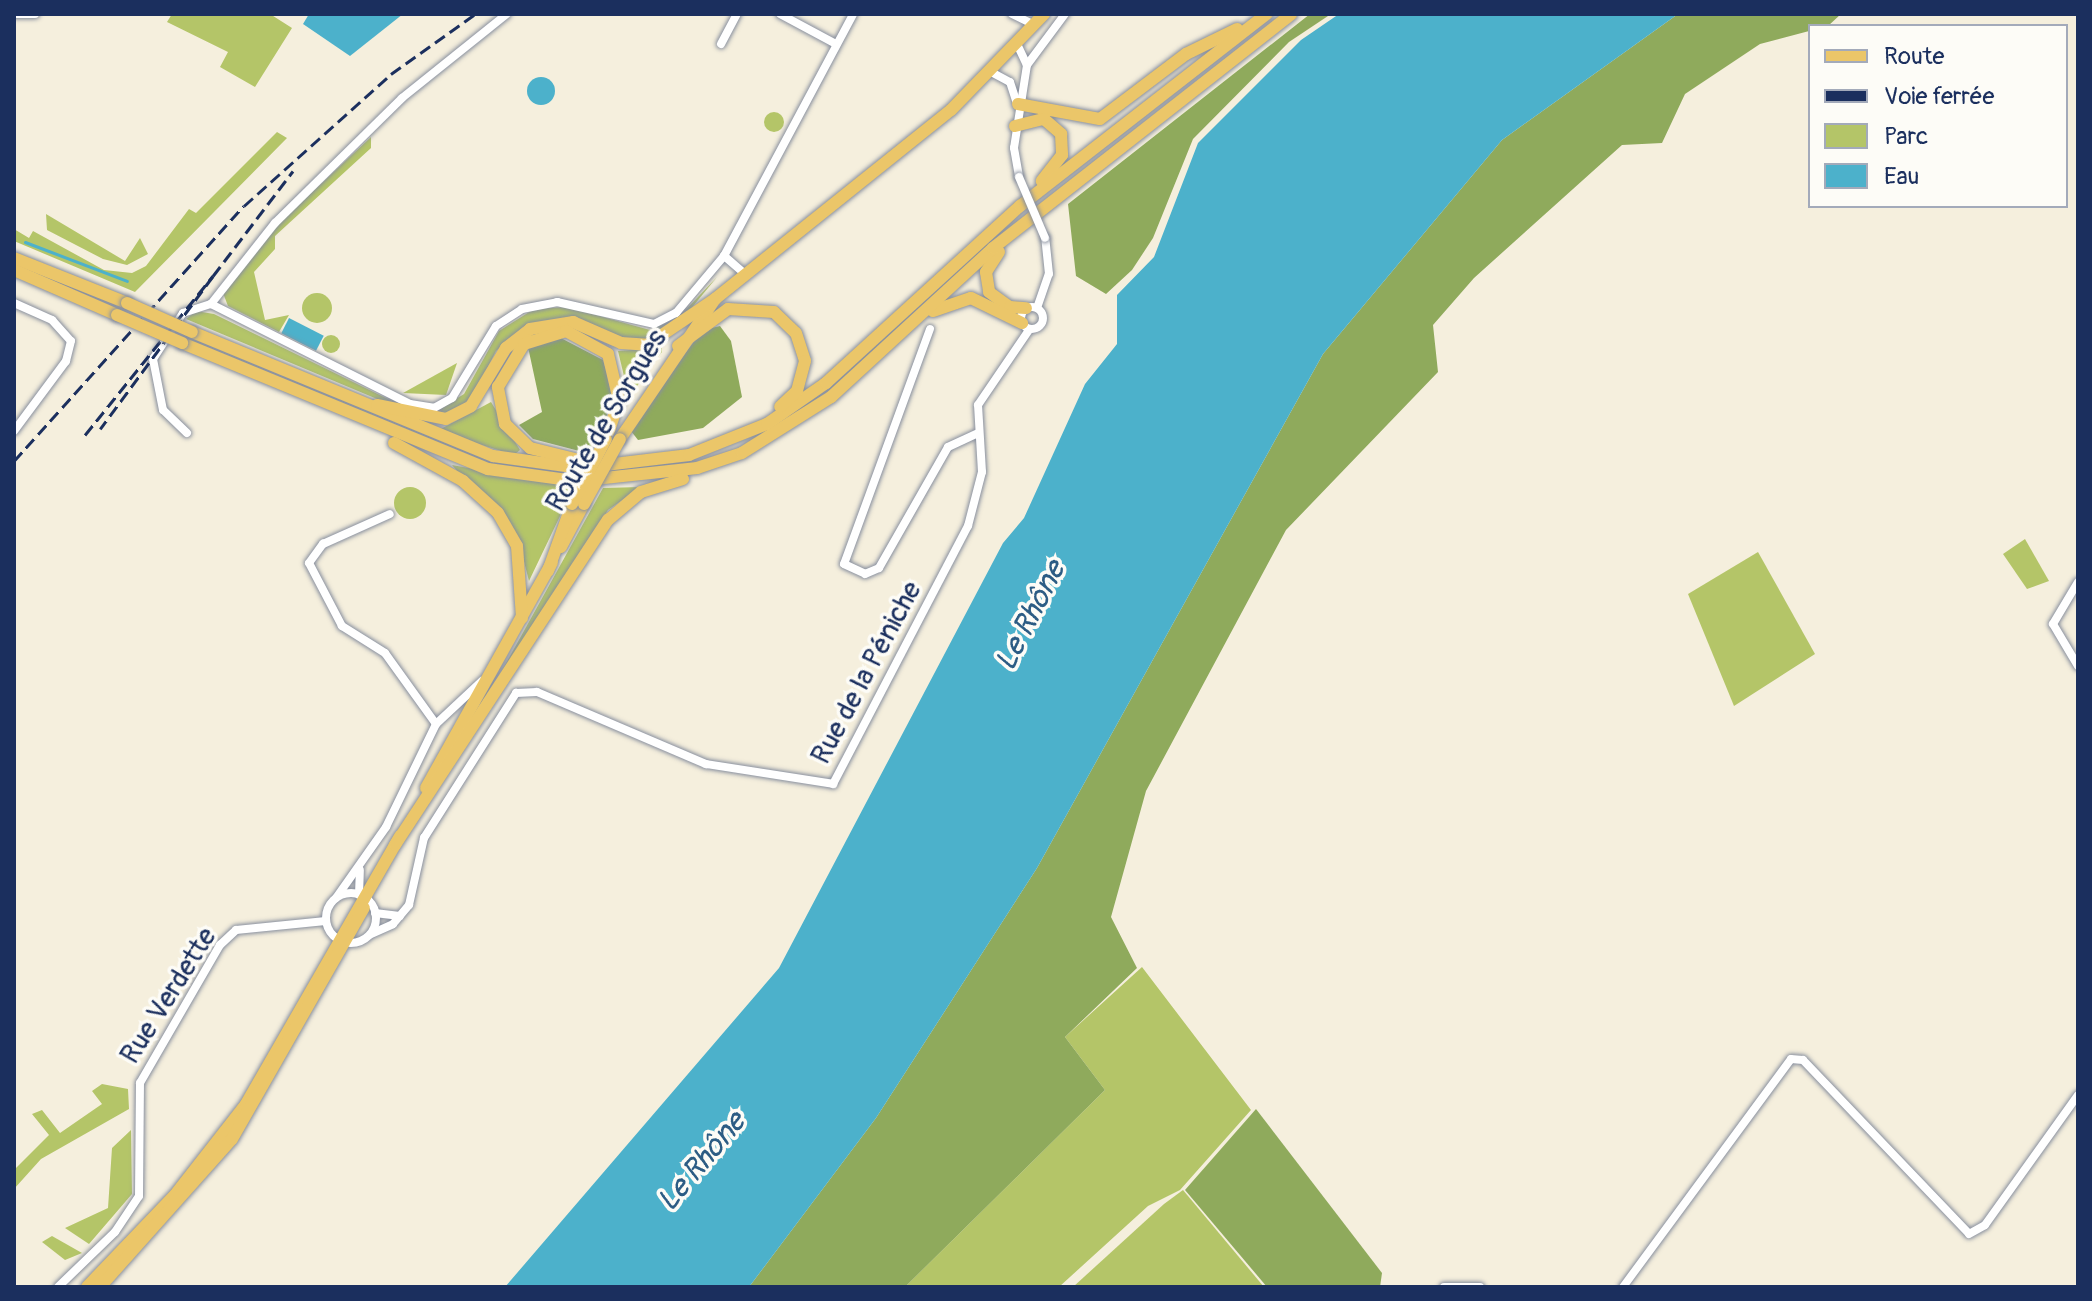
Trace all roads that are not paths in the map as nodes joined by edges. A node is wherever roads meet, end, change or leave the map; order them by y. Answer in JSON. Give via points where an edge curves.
{"nodes":[{"id":1,"x":15,"y":14,"type":"edge"},
{"id":2,"x":35,"y":14,"type":"edge"},
{"id":3,"x":507,"y":14,"type":"edge"},
{"id":4,"x":737,"y":14,"type":"edge"},
{"id":5,"x":780,"y":14,"type":"edge"},
{"id":6,"x":853,"y":14,"type":"edge"},
{"id":7,"x":1044,"y":14,"type":"edge"},
{"id":8,"x":1065,"y":14,"type":"edge"},
{"id":9,"x":1260,"y":14,"type":"edge"},
{"id":10,"x":1267,"y":14,"type":"edge"},
{"id":11,"x":1291,"y":14,"type":"edge"},
{"id":12,"x":1015,"y":15,"type":"edge"},
{"id":13,"x":1036,"y":25,"type":"junction"},
{"id":14,"x":721,"y":44,"type":"dead end"},
{"id":15,"x":836,"y":44,"type":"junction"},
{"id":16,"x":1018,"y":46,"type":"junction"},
{"id":17,"x":1026,"y":69,"type":"junction"},
{"id":18,"x":993,"y":73,"type":"junction"},
{"id":19,"x":1010,"y":82,"type":"junction"},
{"id":20,"x":1018,"y":104,"type":"junction"},
{"id":21,"x":1015,"y":126,"type":"junction"},
{"id":22,"x":1104,"y":157,"type":"junction"},
{"id":23,"x":1020,"y":206,"type":"junction"},
{"id":24,"x":724,"y":256,"type":"junction"},
{"id":25,"x":14,"y":258,"type":"edge"},
{"id":26,"x":14,"y":270,"type":"edge"},
{"id":27,"x":745,"y":274,"type":"junction"},
{"id":28,"x":14,"y":278,"type":"edge"},
{"id":29,"x":62,"y":290,"type":"junction"},
{"id":30,"x":715,"y":299,"type":"junction"},
{"id":31,"x":14,"y":303,"type":"edge"},
{"id":32,"x":211,"y":304,"type":"junction"},
{"id":33,"x":1032,"y":308,"type":"junction"},
{"id":34,"x":1026,"y":326,"type":"junction"},
{"id":35,"x":930,"y":329,"type":"dead end"},
{"id":36,"x":678,"y":346,"type":"junction"},
{"id":37,"x":862,"y":372,"type":"junction"},
{"id":38,"x":306,"y":382,"type":"junction"},
{"id":39,"x":331,"y":409,"type":"junction"},
{"id":40,"x":14,"y":431,"type":"edge"},
{"id":41,"x":187,"y":433,"type":"dead end"},
{"id":42,"x":978,"y":433,"type":"junction"},
{"id":43,"x":774,"y":435,"type":"junction"},
{"id":44,"x":613,"y":439,"type":"junction"},
{"id":45,"x":650,"y":463,"type":"junction"},
{"id":46,"x":390,"y":514,"type":"dead end"},
{"id":47,"x":2078,"y":582,"type":"edge"},
{"id":48,"x":522,"y":618,"type":"junction"},
{"id":49,"x":2078,"y":666,"type":"edge"},
{"id":50,"x":489,"y":676,"type":"junction"},
{"id":51,"x":436,"y":724,"type":"junction"},
{"id":52,"x":395,"y":845,"type":"junction"},
{"id":53,"x":360,"y":870,"type":"junction"},
{"id":54,"x":363,"y":897,"type":"junction"},
{"id":55,"x":336,"y":898,"type":"junction"},
{"id":56,"x":375,"y":913,"type":"junction"},
{"id":57,"x":400,"y":916,"type":"junction"},
{"id":58,"x":326,"y":921,"type":"junction"},
{"id":59,"x":371,"y":934,"type":"junction"},
{"id":60,"x":342,"y":941,"type":"junction"},
{"id":61,"x":2078,"y":1095,"type":"edge"},
{"id":62,"x":58,"y":1287,"type":"edge"},
{"id":63,"x":87,"y":1287,"type":"edge"},
{"id":64,"x":100,"y":1287,"type":"edge"},
{"id":65,"x":1444,"y":1287,"type":"edge"},
{"id":66,"x":1480,"y":1287,"type":"edge"},
{"id":67,"x":1623,"y":1287,"type":"edge"}],
"edges":[{"from":1,"to":2,"type":"street"},
{"from":3,"to":32,"type":"street","via":[[402,98],[275,223]]},
{"from":4,"to":14,"type":"street"},
{"from":5,"to":15,"type":"street"},
{"from":6,"to":15,"type":"street"},
{"from":7,"to":13,"type":"main road","name":"Route de Sorgues"},
{"from":8,"to":17,"type":"street"},
{"from":9,"to":20,"type":"main road","via":[[1186,54],[1100,119]]},
{"from":10,"to":23,"type":"main road"},
{"from":11,"to":22,"type":"main road"},
{"from":12,"to":13,"type":"street"},
{"from":13,"to":16,"type":"main road","name":"Route de Sorgues"},
{"from":15,"to":24,"type":"street"},
{"from":16,"to":17,"type":"street"},
{"from":16,"to":18,"type":"main road","name":"Route de Sorgues"},
{"from":17,"to":19,"type":"street"},
{"from":17,"to":20,"type":"street"},
{"from":18,"to":19,"type":"street"},
{"from":18,"to":27,"type":"main road","name":"Route de Sorgues"},
{"from":19,"to":20,"type":"street"},
{"from":20,"to":21,"type":"street"},
{"from":21,"to":23,"type":"main road","via":[[1044,119],[1064,141],[1059,163]]},
{"from":21,"to":33,"type":"street","bridge":true,"via":[[1019,177],[1045,238],[1049,274]]},
{"from":22,"to":33,"type":"main road","via":[[988,266],[985,284],[994,299]]},
{"from":22,"to":37,"type":"main road"},
{"from":23,"to":45,"type":"main road","via":[[808,397],[724,444]]},
{"from":24,"to":27,"type":"street"},
{"from":24,"to":32,"type":"street","via":[[676,313],[654,324],[557,302],[522,309],[496,326],[452,398],[434,408],[410,404]]},
{"from":25,"to":38,"type":"main road","bridge":true},
{"from":26,"to":29,"type":"main road"},
{"from":27,"to":30,"type":"main road","name":"Route de Sorgues"},
{"from":28,"to":29,"type":"main road"},
{"from":29,"to":39,"type":"main road","bridge":true},
{"from":30,"to":36,"type":"main road","name":"Route de Sorgues"},
{"from":30,"to":38,"type":"main road","via":[[647,345],[621,343],[573,322],[530,329],[506,348],[471,406],[446,419],[406,416]]},
{"from":31,"to":40,"type":"street","via":[[52,320],[71,341],[66,361]]},
{"from":32,"to":41,"type":"street","via":[[183,313],[153,359],[163,410]]},
{"from":33,"to":34,"type":"street"},
{"from":33,"to":34,"type":"street","via":[[1043,322]]},
{"from":34,"to":37,"type":"main road","via":[[987,303],[949,300]]},
{"from":34,"to":42,"type":"street","via":[[978,405]]},
{"from":35,"to":42,"type":"street","via":[[844,564],[865,574],[879,568],[948,447]]},
{"from":36,"to":44,"type":"main road","name":"Route de Sorgues"},
{"from":36,"to":45,"type":"main road","via":[[736,306],[774,312],[801,342],[801,382],[775,411]]},
{"from":37,"to":43,"type":"main road"},
{"from":38,"to":45,"type":"main road","via":[[493,456],[556,467]]},
{"from":39,"to":43,"type":"main road","via":[[448,457],[576,481],[672,474]]},
{"from":39,"to":48,"type":"main road","via":[[439,466],[498,513],[519,555]]},
{"from":42,"to":57,"type":"street","name":"Rue de la Péniche","via":[[982,472],[968,526],[833,784],[706,764],[537,692],[516,693],[424,838],[415,894]]},
{"from":43,"to":52,"type":"main road","via":[[747,457],[641,492],[608,520]]},
{"from":44,"to":45,"type":"main road","via":[[618,381],[593,341],[553,331],[509,358],[498,403],[521,442],[567,459]]},
{"from":44,"to":48,"type":"main road","bridge":true},
{"from":46,"to":51,"type":"street","via":[[323,544],[309,563],[342,626],[385,653]]},
{"from":47,"to":49,"type":"street","via":[[2055,619]]},
{"from":48,"to":50,"type":"main road"},
{"from":50,"to":51,"type":"street"},
{"from":50,"to":52,"type":"main road"},
{"from":51,"to":53,"type":"street"},
{"from":52,"to":54,"type":"main road"},
{"from":53,"to":54,"type":"street"},
{"from":53,"to":55,"type":"street"},
{"from":54,"to":55,"type":"street"},
{"from":54,"to":56,"type":"street"},
{"from":54,"to":60,"type":"main road"},
{"from":55,"to":58,"type":"street"},
{"from":56,"to":57,"type":"street"},
{"from":56,"to":59,"type":"street"},
{"from":57,"to":59,"type":"street"},
{"from":58,"to":60,"type":"street"},
{"from":58,"to":62,"type":"street","name":"Rue Verdette","via":[[236,930],[220,945],[140,1083],[139,1196],[115,1232]]},
{"from":59,"to":60,"type":"street"},
{"from":60,"to":63,"type":"main road","via":[[224,1134]]},
{"from":60,"to":64,"type":"main road","via":[[232,1139]]},
{"from":61,"to":67,"type":"street","via":[[1985,1225],[1969,1234],[1803,1060],[1791,1059]]},
{"from":65,"to":66,"type":"street"}]}
